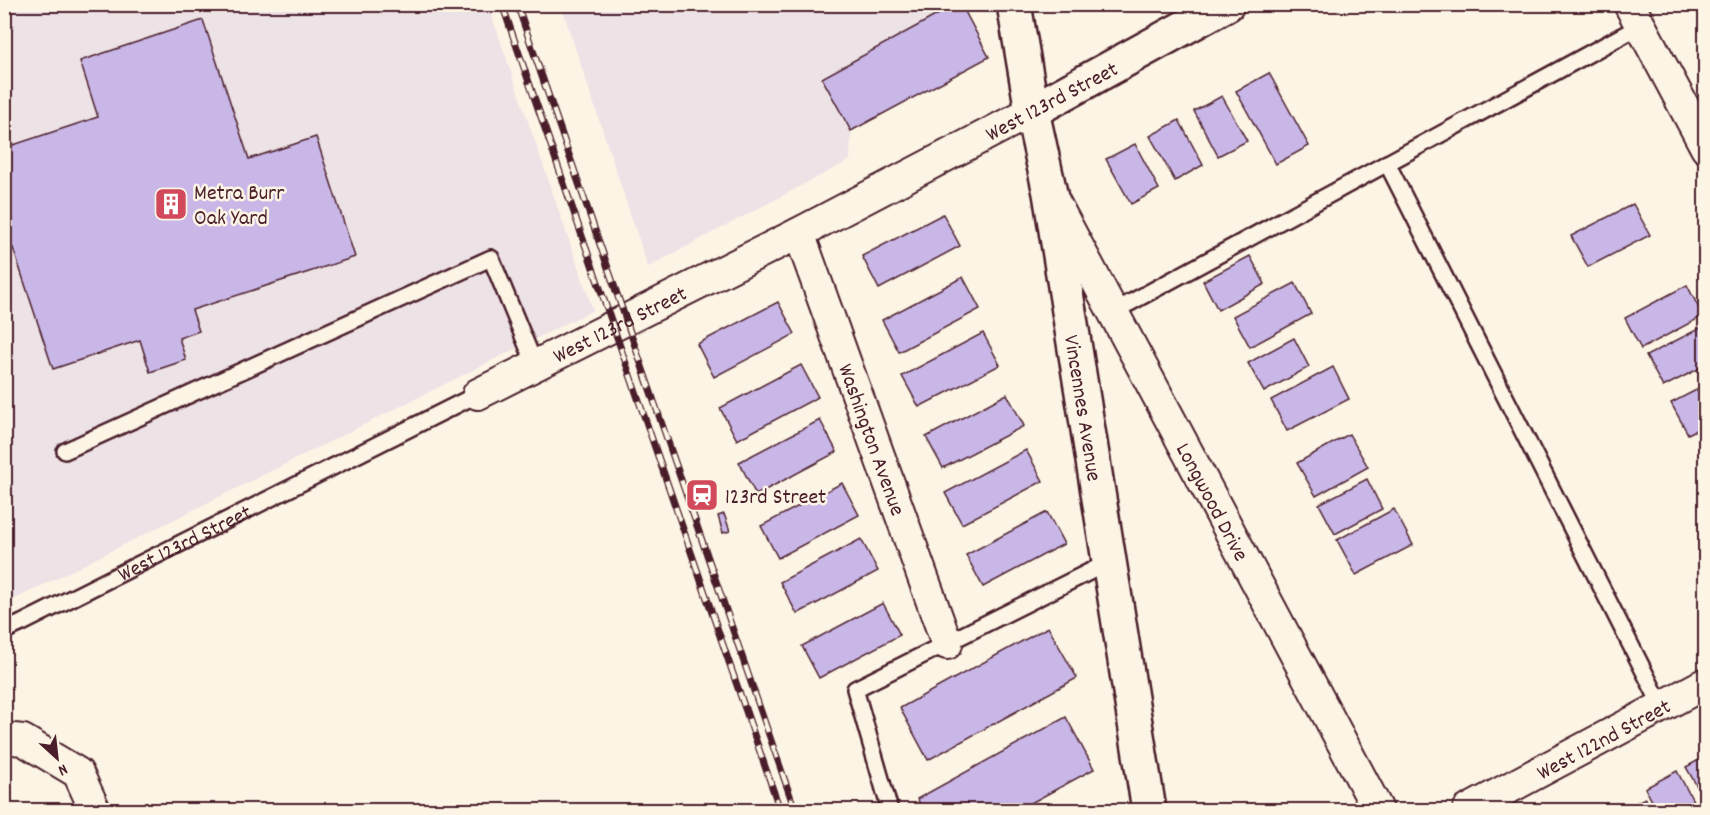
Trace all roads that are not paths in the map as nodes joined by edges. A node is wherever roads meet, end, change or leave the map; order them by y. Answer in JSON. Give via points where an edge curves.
{"nodes":[{"id":1,"x":1014,"y":4,"type":"edge"},
{"id":2,"x":1227,"y":4,"type":"edge"},
{"id":3,"x":1635,"y":15,"type":"edge"},
{"id":4,"x":1032,"y":111,"type":"junction"},
{"id":5,"x":1706,"y":148,"type":"edge"},
{"id":6,"x":1388,"y":163,"type":"junction"},
{"id":7,"x":1050,"y":193,"type":"junction"},
{"id":8,"x":799,"y":233,"type":"junction"},
{"id":9,"x":1113,"y":312,"type":"junction"},
{"id":10,"x":535,"y":365,"type":"junction"},
{"id":11,"x":478,"y":394,"type":"joint"},
{"id":12,"x":65,"y":451,"type":"dead end"},
{"id":13,"x":1109,"y":562,"type":"junction"},
{"id":14,"x":4,"y":631,"type":"edge"},
{"id":15,"x":947,"y":644,"type":"junction"},
{"id":16,"x":1706,"y":683,"type":"edge"},
{"id":17,"x":1662,"y":706,"type":"junction"},
{"id":18,"x":4,"y":738,"type":"edge"},
{"id":19,"x":95,"y":810,"type":"edge"},
{"id":20,"x":890,"y":810,"type":"edge"},
{"id":21,"x":1149,"y":810,"type":"edge"},
{"id":22,"x":1378,"y":810,"type":"edge"},
{"id":23,"x":1468,"y":810,"type":"edge"}],
"edges":[{"from":1,"to":4,"type":"main road","name":"Vincennes Avenue"},
{"from":2,"to":4,"type":"main road","name":"West 123rd Street"},
{"from":3,"to":5,"type":"street"},
{"from":3,"to":6,"type":"lane"},
{"from":4,"to":7,"type":"main road","name":"Vincennes Avenue"},
{"from":4,"to":8,"type":"street","name":"West 123rd Street"},
{"from":6,"to":9,"type":"lane"},
{"from":6,"to":17,"type":"lane"},
{"from":7,"to":9,"type":"street","name":"Longwood Drive"},
{"from":7,"to":13,"type":"main road","name":"Vincennes Avenue"},
{"from":8,"to":10,"type":"street","name":"West 123rd Street"},
{"from":8,"to":15,"type":"street","name":"Washington Avenue"},
{"from":9,"to":22,"type":"street","name":"Longwood Drive"},
{"from":10,"to":11,"type":"street","name":"West 123rd Street"},
{"from":10,"to":12,"type":"lane","via":[[491,258]]},
{"from":11,"to":14,"type":"lane","name":"West 123rd Street"},
{"from":13,"to":15,"type":"lane"},
{"from":13,"to":21,"type":"main road","name":"Vincennes Avenue"},
{"from":15,"to":20,"type":"lane","via":[[855,689]]},
{"from":16,"to":17,"type":"street","name":"West 122nd Street"},
{"from":17,"to":23,"type":"street","name":"West 122nd Street"},
{"from":18,"to":19,"type":"street","via":[[23,740],[78,773]]}]}
